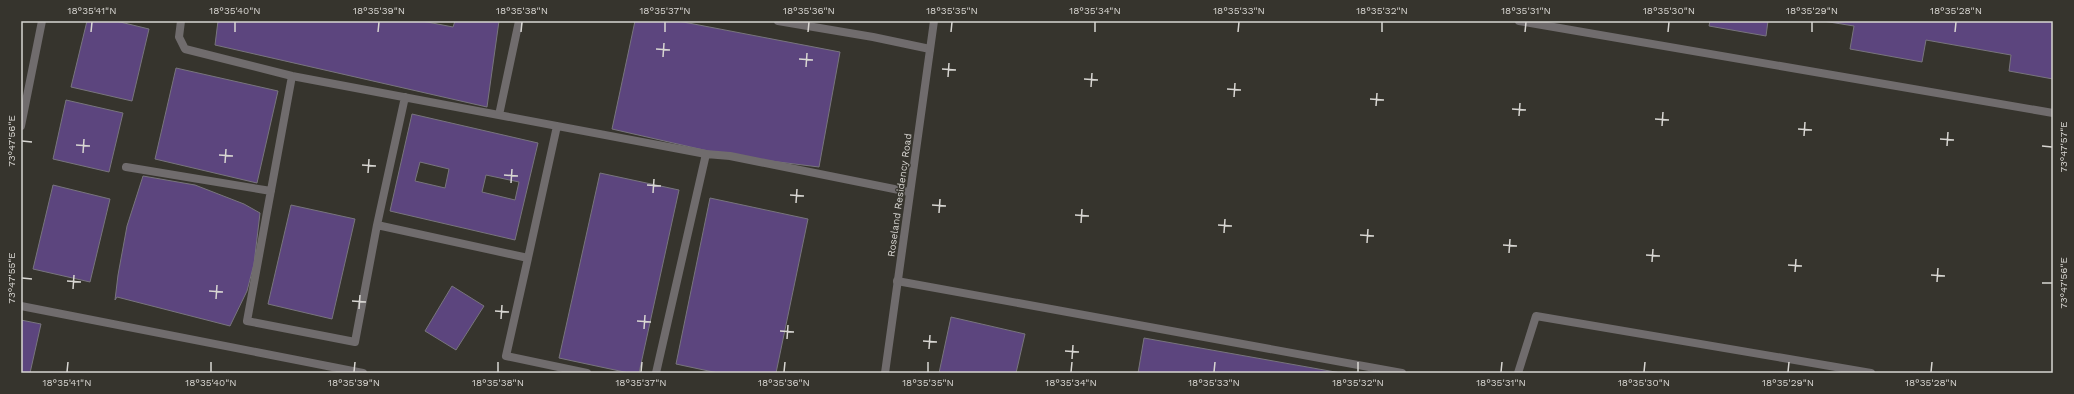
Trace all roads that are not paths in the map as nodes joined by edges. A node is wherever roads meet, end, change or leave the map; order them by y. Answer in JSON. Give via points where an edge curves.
{"nodes":[{"id":1,"x":42,"y":21,"type":"edge"},
{"id":2,"x":181,"y":21,"type":"edge"},
{"id":3,"x":519,"y":21,"type":"edge"},
{"id":4,"x":778,"y":21,"type":"edge"},
{"id":5,"x":934,"y":21,"type":"edge"},
{"id":6,"x":1519,"y":21,"type":"edge"},
{"id":7,"x":930,"y":49,"type":"junction"},
{"id":8,"x":292,"y":76,"type":"junction"},
{"id":9,"x":405,"y":97,"type":"junction"},
{"id":10,"x":2053,"y":113,"type":"edge"},
{"id":11,"x":500,"y":115,"type":"junction"},
{"id":12,"x":21,"y":126,"type":"edge"},
{"id":13,"x":557,"y":126,"type":"junction"},
{"id":14,"x":706,"y":154,"type":"junction"},
{"id":15,"x":126,"y":167,"type":"dead end"},
{"id":16,"x":271,"y":191,"type":"junction"},
{"id":17,"x":909,"y":192,"type":"junction"},
{"id":18,"x":377,"y":225,"type":"junction"},
{"id":19,"x":528,"y":258,"type":"junction"},
{"id":20,"x":897,"y":281,"type":"junction"},
{"id":21,"x":21,"y":306,"type":"edge"},
{"id":22,"x":363,"y":373,"type":"edge"},
{"id":23,"x":587,"y":373,"type":"edge"},
{"id":24,"x":656,"y":373,"type":"edge"},
{"id":25,"x":885,"y":373,"type":"edge"},
{"id":26,"x":1402,"y":373,"type":"edge"},
{"id":27,"x":1518,"y":373,"type":"edge"},
{"id":28,"x":1871,"y":373,"type":"edge"}],
"edges":[{"from":1,"to":12,"type":"street"},
{"from":2,"to":8,"type":"street","via":[[179,37],[185,49]]},
{"from":3,"to":11,"type":"street"},
{"from":4,"to":7,"type":"street"},
{"from":5,"to":7,"type":"street","name":"Roseland Residency Road"},
{"from":6,"to":10,"type":"street"},
{"from":7,"to":17,"type":"street","name":"Roseland Residency Road"},
{"from":8,"to":9,"type":"street"},
{"from":8,"to":16,"type":"street"},
{"from":9,"to":11,"type":"street"},
{"from":9,"to":18,"type":"street"},
{"from":11,"to":13,"type":"street"},
{"from":13,"to":14,"type":"street"},
{"from":13,"to":19,"type":"street"},
{"from":14,"to":17,"type":"street","via":[[730,156]]},
{"from":14,"to":24,"type":"street"},
{"from":15,"to":16,"type":"street"},
{"from":16,"to":18,"type":"street","via":[[247,320],[355,342]]},
{"from":17,"to":20,"type":"street","name":"Roseland Residency Road"},
{"from":18,"to":19,"type":"street"},
{"from":19,"to":23,"type":"street","via":[[506,356]]},
{"from":20,"to":25,"type":"street","name":"Roseland Residency Road"},
{"from":20,"to":26,"type":"street"},
{"from":21,"to":22,"type":"street"},
{"from":27,"to":28,"type":"street","via":[[1536,316]]}]}
